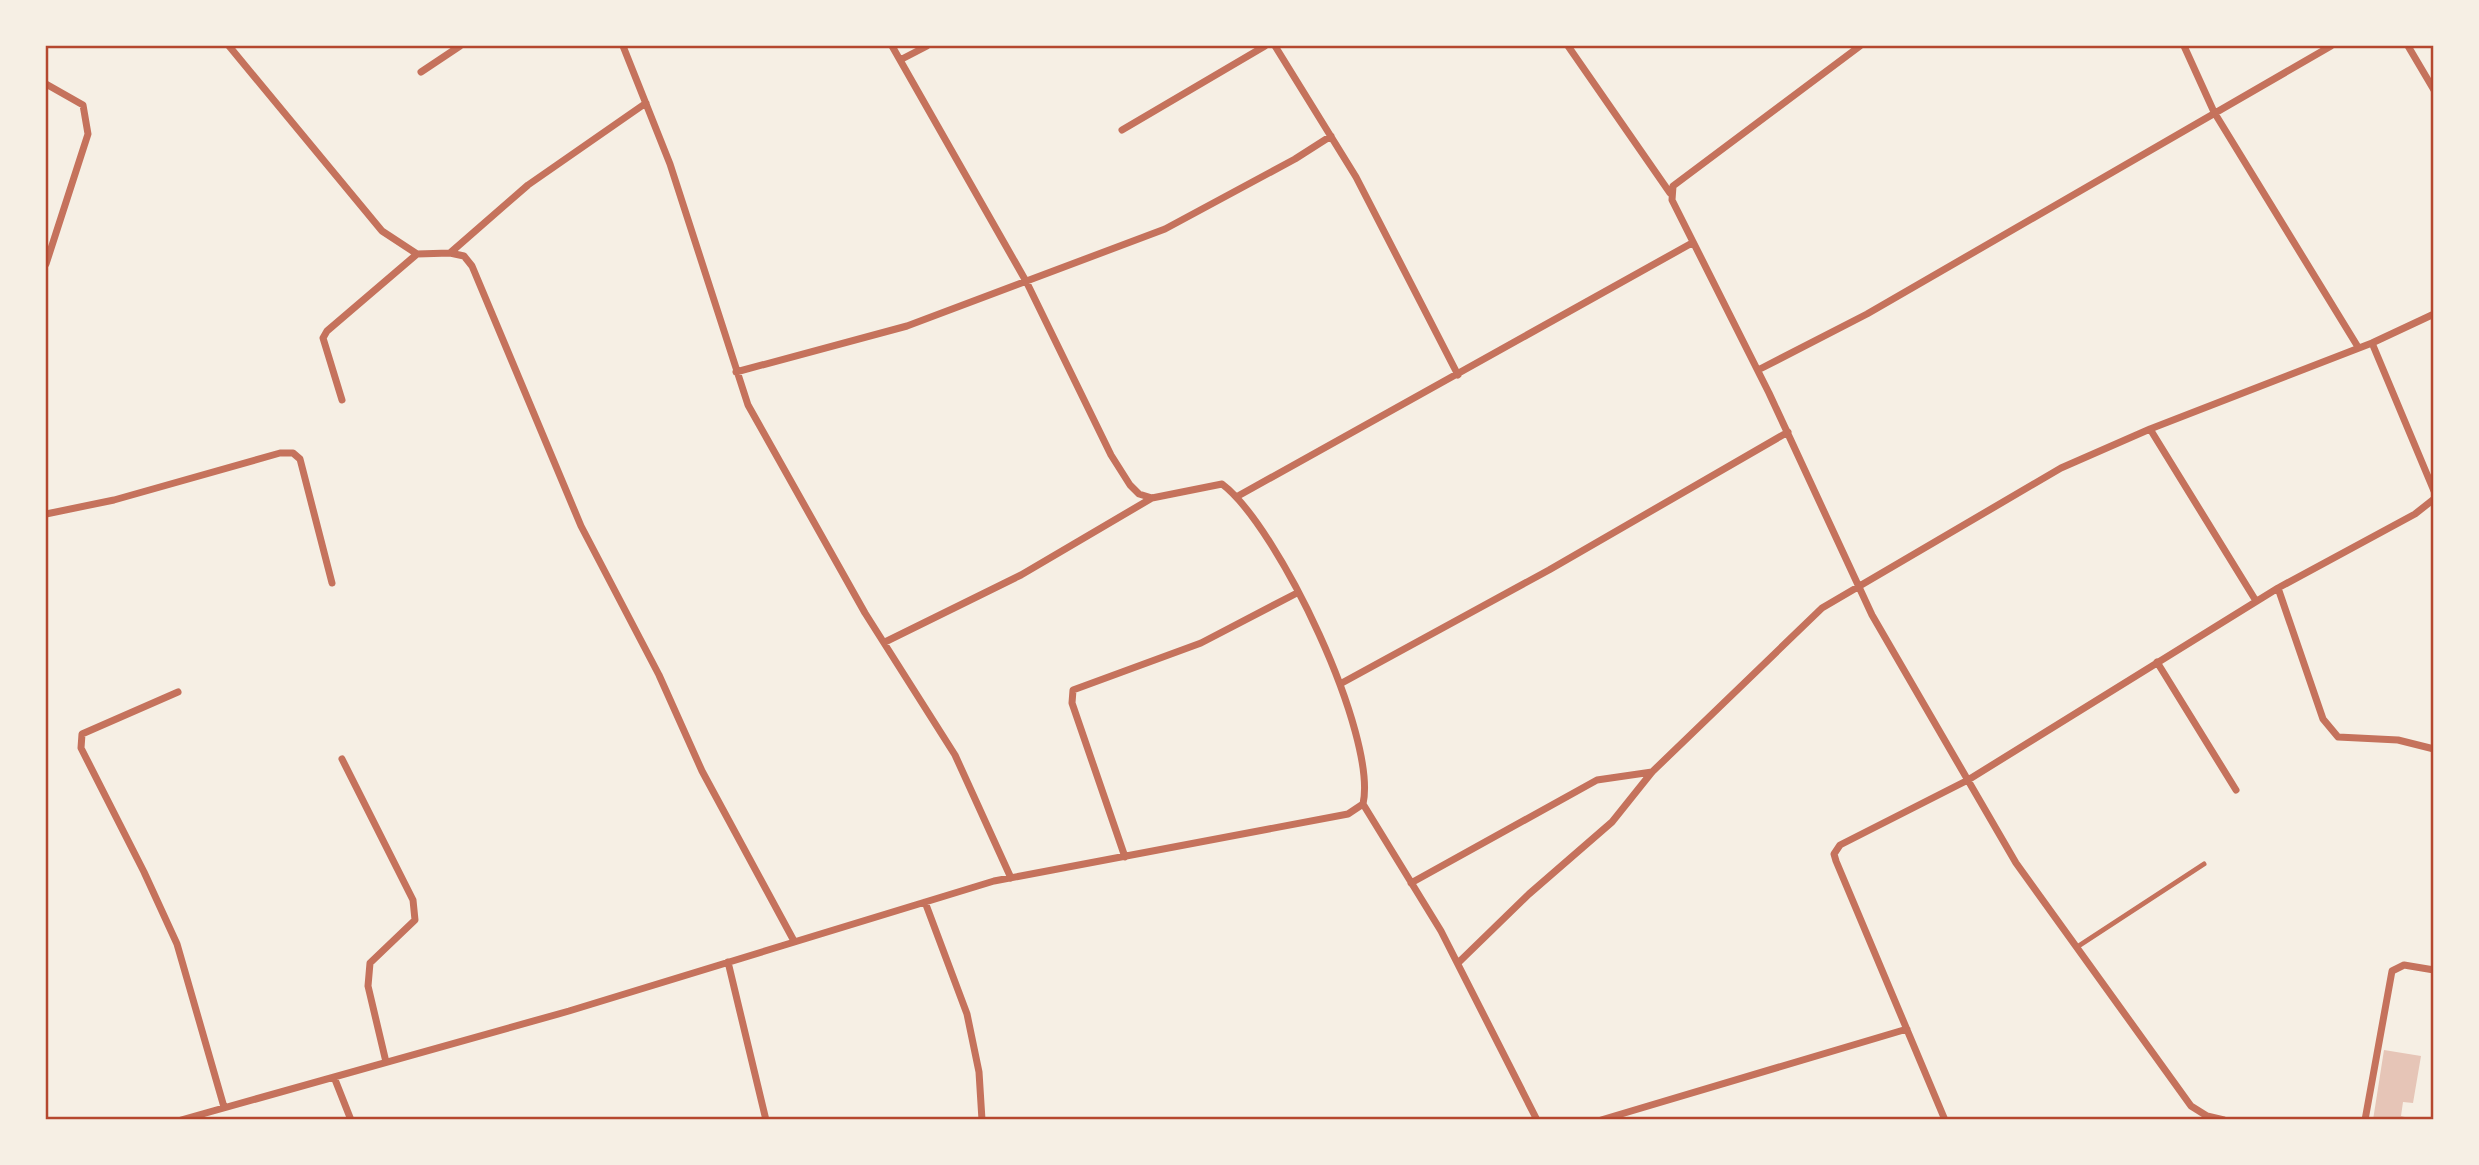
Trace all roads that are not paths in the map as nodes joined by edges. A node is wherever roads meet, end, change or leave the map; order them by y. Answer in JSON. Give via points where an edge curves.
{"nodes":[{"id":1,"x":229,"y":46,"type":"edge"},
{"id":2,"x":460,"y":46,"type":"edge"},
{"id":3,"x":623,"y":46,"type":"edge"},
{"id":4,"x":892,"y":46,"type":"edge"},
{"id":5,"x":927,"y":46,"type":"edge"},
{"id":6,"x":1265,"y":46,"type":"edge"},
{"id":7,"x":1275,"y":46,"type":"edge"},
{"id":8,"x":1568,"y":46,"type":"edge"},
{"id":9,"x":1860,"y":46,"type":"edge"},
{"id":10,"x":2184,"y":46,"type":"edge"},
{"id":11,"x":2331,"y":46,"type":"edge"},
{"id":12,"x":2408,"y":46,"type":"edge"},
{"id":13,"x":900,"y":60,"type":"junction"},
{"id":14,"x":421,"y":72,"type":"dead end"},
{"id":15,"x":46,"y":84,"type":"edge"},
{"id":16,"x":2434,"y":90,"type":"edge"},
{"id":17,"x":646,"y":103,"type":"junction"},
{"id":18,"x":2214,"y":112,"type":"junction"},
{"id":19,"x":1122,"y":130,"type":"dead end"},
{"id":20,"x":1331,"y":136,"type":"junction"},
{"id":21,"x":1670,"y":193,"type":"junction"},
{"id":22,"x":1692,"y":243,"type":"junction"},
{"id":23,"x":450,"y":253,"type":"junction"},
{"id":24,"x":417,"y":254,"type":"junction"},
{"id":25,"x":46,"y":264,"type":"edge"},
{"id":26,"x":1027,"y":283,"type":"junction"},
{"id":27,"x":2434,"y":314,"type":"edge"},
{"id":28,"x":2372,"y":343,"type":"junction"},
{"id":29,"x":2358,"y":348,"type":"junction"},
{"id":30,"x":1758,"y":370,"type":"junction"},
{"id":31,"x":736,"y":372,"type":"junction"},
{"id":32,"x":1458,"y":375,"type":"junction"},
{"id":33,"x":342,"y":400,"type":"dead end"},
{"id":34,"x":2150,"y":429,"type":"junction"},
{"id":35,"x":1788,"y":432,"type":"junction"},
{"id":36,"x":2434,"y":491,"type":"edge"},
{"id":37,"x":1238,"y":496,"type":"junction"},
{"id":38,"x":1152,"y":498,"type":"junction"},
{"id":39,"x":2434,"y":499,"type":"edge"},
{"id":40,"x":46,"y":514,"type":"edge"},
{"id":41,"x":332,"y":583,"type":"dead end"},
{"id":42,"x":1858,"y":585,"type":"junction"},
{"id":43,"x":2278,"y":588,"type":"junction"},
{"id":44,"x":1297,"y":593,"type":"junction"},
{"id":45,"x":2256,"y":601,"type":"junction"},
{"id":46,"x":885,"y":642,"type":"junction"},
{"id":47,"x":2157,"y":663,"type":"junction"},
{"id":48,"x":1340,"y":684,"type":"junction"},
{"id":49,"x":178,"y":692,"type":"dead end"},
{"id":50,"x":2434,"y":748,"type":"edge"},
{"id":51,"x":342,"y":759,"type":"dead end"},
{"id":52,"x":1652,"y":772,"type":"junction"},
{"id":53,"x":1968,"y":780,"type":"junction"},
{"id":54,"x":2236,"y":790,"type":"dead end"},
{"id":55,"x":1363,"y":804,"type":"junction"},
{"id":56,"x":1125,"y":857,"type":"junction"},
{"id":57,"x":2204,"y":864,"type":"dead end"},
{"id":58,"x":1011,"y":878,"type":"junction"},
{"id":59,"x":1411,"y":883,"type":"junction"},
{"id":60,"x":925,"y":902,"type":"junction"},
{"id":61,"x":794,"y":941,"type":"junction"},
{"id":62,"x":2077,"y":947,"type":"junction"},
{"id":63,"x":729,"y":962,"type":"junction"},
{"id":64,"x":1458,"y":963,"type":"junction"},
{"id":65,"x":2434,"y":971,"type":"edge"},
{"id":66,"x":1907,"y":1029,"type":"junction"},
{"id":67,"x":386,"y":1062,"type":"junction"},
{"id":68,"x":334,"y":1077,"type":"junction"},
{"id":69,"x":224,"y":1107,"type":"junction"},
{"id":70,"x":2200,"y":1116,"type":"edge"},
{"id":71,"x":181,"y":1119,"type":"edge"},
{"id":72,"x":351,"y":1119,"type":"edge"},
{"id":73,"x":766,"y":1119,"type":"edge"},
{"id":74,"x":982,"y":1119,"type":"edge"},
{"id":75,"x":1537,"y":1119,"type":"edge"},
{"id":76,"x":1601,"y":1119,"type":"edge"},
{"id":77,"x":1945,"y":1119,"type":"edge"},
{"id":78,"x":2224,"y":1119,"type":"edge"},
{"id":79,"x":2365,"y":1119,"type":"edge"}],
"edges":[{"from":1,"to":24,"type":"street","via":[[382,231]]},
{"from":2,"to":14,"type":"street"},
{"from":3,"to":17,"type":"street"},
{"from":4,"to":13,"type":"street"},
{"from":5,"to":13,"type":"street"},
{"from":6,"to":19,"type":"street"},
{"from":7,"to":20,"type":"street"},
{"from":8,"to":21,"type":"street"},
{"from":9,"to":21,"type":"street","via":[[1681,180]]},
{"from":10,"to":18,"type":"street"},
{"from":11,"to":18,"type":"street"},
{"from":12,"to":16,"type":"street"},
{"from":13,"to":26,"type":"street"},
{"from":15,"to":25,"type":"street","via":[[83,105],[88,134]]},
{"from":17,"to":23,"type":"street","via":[[528,185]]},
{"from":17,"to":31,"type":"street"},
{"from":18,"to":29,"type":"street"},
{"from":18,"to":30,"type":"street","via":[[1867,314]]},
{"from":20,"to":26,"type":"street","via":[[1166,229]]},
{"from":20,"to":32,"type":"street"},
{"from":21,"to":22,"type":"street"},
{"from":22,"to":30,"type":"street"},
{"from":22,"to":32,"type":"street"},
{"from":23,"to":24,"type":"street"},
{"from":23,"to":61,"type":"street","via":[[464,256],[472,266],[581,526],[659,675],[702,771]]},
{"from":24,"to":33,"type":"street","via":[[323,338]]},
{"from":26,"to":31,"type":"street","via":[[907,326]]},
{"from":26,"to":38,"type":"street","via":[[1111,455],[1130,485]]},
{"from":27,"to":28,"type":"street"},
{"from":28,"to":29,"type":"street"},
{"from":28,"to":36,"type":"street"},
{"from":29,"to":34,"type":"street"},
{"from":30,"to":35,"type":"street"},
{"from":31,"to":46,"type":"street","via":[[767,443]]},
{"from":32,"to":37,"type":"street"},
{"from":34,"to":42,"type":"street","via":[[2062,468]]},
{"from":34,"to":45,"type":"street"},
{"from":35,"to":42,"type":"street"},
{"from":35,"to":48,"type":"street"},
{"from":37,"to":38,"type":"street","via":[[1222,484]]},
{"from":37,"to":44,"type":"street","via":[[1279,554]]},
{"from":38,"to":46,"type":"street","via":[[1021,575]]},
{"from":39,"to":43,"type":"street","via":[[2415,514]]},
{"from":40,"to":41,"type":"street","via":[[293,453],[300,459]]},
{"from":42,"to":52,"type":"street","via":[[1822,608]]},
{"from":42,"to":53,"type":"street"},
{"from":43,"to":45,"type":"street"},
{"from":43,"to":50,"type":"street","via":[[2330,732],[2338,737],[2398,740]]},
{"from":44,"to":48,"type":"street"},
{"from":44,"to":56,"type":"street","via":[[1190,647],[1073,690],[1072,703]]},
{"from":45,"to":47,"type":"street"},
{"from":46,"to":58,"type":"street","via":[[955,755]]},
{"from":47,"to":53,"type":"street"},
{"from":47,"to":54,"type":"street"},
{"from":48,"to":55,"type":"street","via":[[1366,772]]},
{"from":49,"to":69,"type":"street","via":[[82,734],[81,748],[177,944]]},
{"from":51,"to":67,"type":"street","via":[[413,900],[415,920],[370,963],[368,986]]},
{"from":52,"to":59,"type":"street","via":[[1597,780]]},
{"from":52,"to":64,"type":"street","via":[[1612,821]]},
{"from":53,"to":62,"type":"street","via":[[2016,863]]},
{"from":53,"to":66,"type":"street","via":[[1840,845],[1834,854]]},
{"from":55,"to":56,"type":"street","via":[[1348,814]]},
{"from":55,"to":59,"type":"street"},
{"from":56,"to":58,"type":"street"},
{"from":57,"to":62,"type":"lane"},
{"from":58,"to":60,"type":"street"},
{"from":59,"to":64,"type":"street"},
{"from":60,"to":61,"type":"street"},
{"from":60,"to":74,"type":"street","via":[[967,1014],[979,1072]]},
{"from":61,"to":63,"type":"street"},
{"from":62,"to":70,"type":"street"},
{"from":63,"to":67,"type":"street"},
{"from":63,"to":73,"type":"street"},
{"from":64,"to":75,"type":"street"},
{"from":65,"to":79,"type":"street","via":[[2404,965],[2392,971]]},
{"from":66,"to":76,"type":"street"},
{"from":66,"to":77,"type":"street"},
{"from":67,"to":68,"type":"street"},
{"from":68,"to":69,"type":"street"},
{"from":68,"to":72,"type":"street"},
{"from":69,"to":71,"type":"street"},
{"from":70,"to":78,"type":"street"}]}
